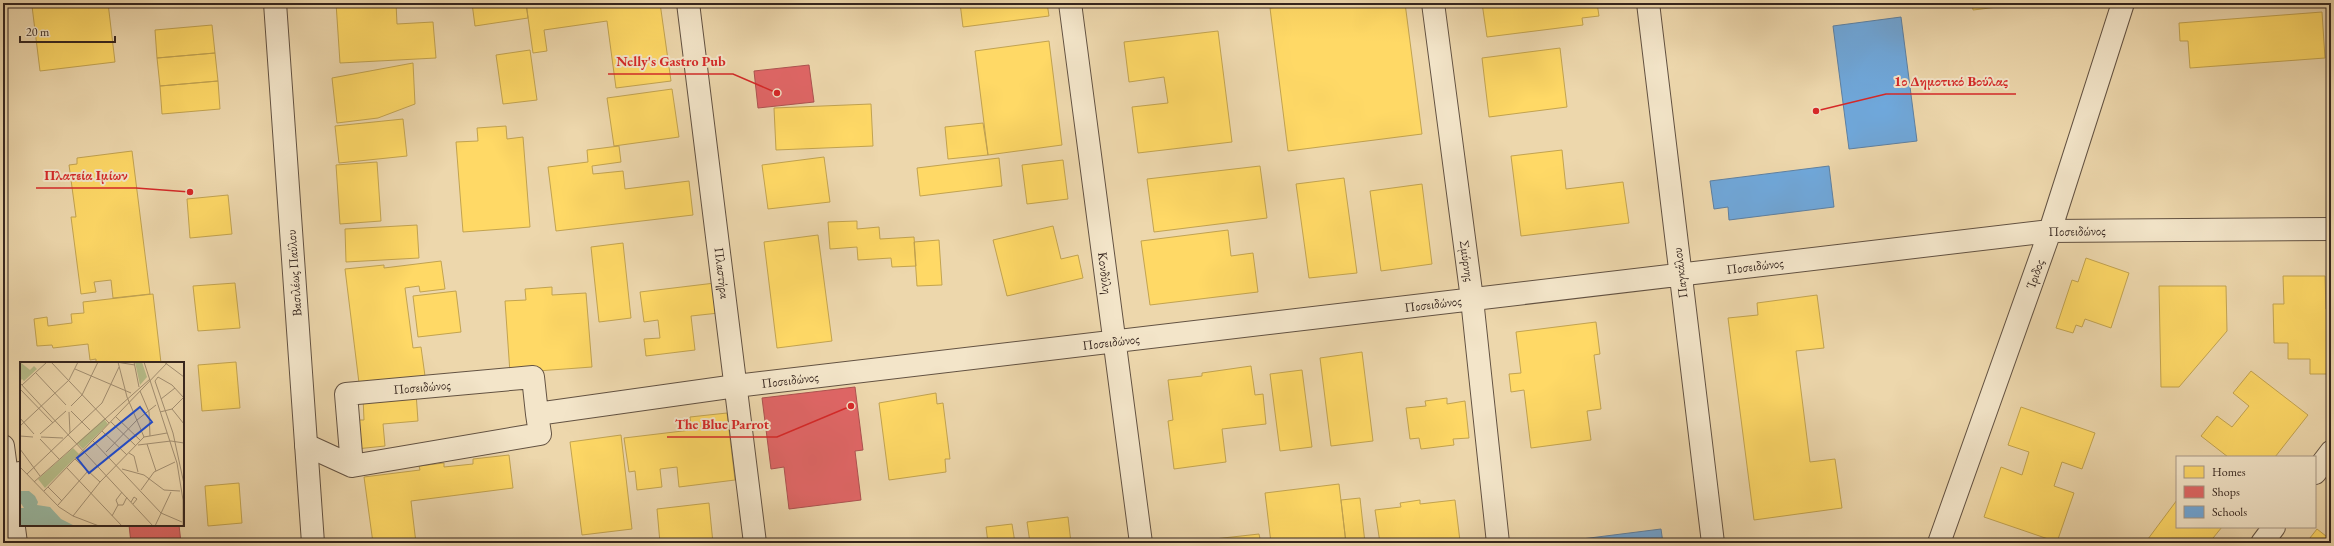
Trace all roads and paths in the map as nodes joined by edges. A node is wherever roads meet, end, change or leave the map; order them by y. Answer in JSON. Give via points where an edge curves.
{"nodes":[{"id":1,"x":275,"y":3,"type":"edge"},
{"id":2,"x":688,"y":3,"type":"edge"},
{"id":3,"x":1070,"y":3,"type":"edge"},
{"id":4,"x":1433,"y":3,"type":"edge"},
{"id":5,"x":1648,"y":3,"type":"edge"},
{"id":6,"x":2122,"y":3,"type":"edge"},
{"id":7,"x":2331,"y":229,"type":"edge"},
{"id":8,"x":2050,"y":231,"type":"junction"},
{"id":9,"x":1680,"y":275,"type":"junction"},
{"id":10,"x":1472,"y":299,"type":"junction"},
{"id":11,"x":1114,"y":342,"type":"junction"},
{"id":12,"x":736,"y":386,"type":"junction"},
{"id":13,"x":538,"y":414,"type":"junction"},
{"id":14,"x":306,"y":445,"type":"junction"},
{"id":15,"x":3,"y":446,"type":"edge"},
{"id":16,"x":2331,"y":452,"type":"edge"},
{"id":17,"x":352,"y":466,"type":"junction"},
{"id":18,"x":2316,"y":472,"type":"edge"},
{"id":19,"x":10,"y":474,"type":"edge"},
{"id":20,"x":2273,"y":528,"type":"edge"},
{"id":21,"x":16,"y":543,"type":"edge"},
{"id":22,"x":313,"y":543,"type":"edge"},
{"id":23,"x":756,"y":543,"type":"edge"},
{"id":24,"x":1141,"y":543,"type":"edge"},
{"id":25,"x":1498,"y":543,"type":"edge"},
{"id":26,"x":1713,"y":543,"type":"edge"},
{"id":27,"x":1939,"y":543,"type":"edge"},
{"id":28,"x":2262,"y":543,"type":"edge"}],
"edges":[{"from":1,"to":14,"type":"street","name":"Βασιλέως Παύλου"},
{"from":2,"to":12,"type":"street","name":"Πλαστήρα"},
{"from":3,"to":11,"type":"street","name":"Κονδύλη"},
{"from":4,"to":10,"type":"street","name":"Σμύρνης"},
{"from":5,"to":9,"type":"street","name":"Παγκάλου"},
{"from":6,"to":8,"type":"street","name":"Ίριδος"},
{"from":7,"to":8,"type":"street","name":"Ποσειδώνος"},
{"from":8,"to":9,"type":"street","name":"Ποσειδώνος"},
{"from":8,"to":27,"type":"street","name":"Ίριδος"},
{"from":9,"to":10,"type":"street","name":"Ποσειδώνος"},
{"from":9,"to":26,"type":"street","name":"Παγκάλου"},
{"from":10,"to":11,"type":"street","name":"Ποσειδώνος"},
{"from":10,"to":25,"type":"street","name":"Σμύρνης"},
{"from":11,"to":12,"type":"street","name":"Ποσειδώνος"},
{"from":11,"to":24,"type":"street","name":"Κονδύλη"},
{"from":12,"to":13,"type":"street","name":"Ποσειδώνος"},
{"from":12,"to":23,"type":"street","name":"Πλαστήρα"},
{"from":13,"to":17,"type":"street","name":"Ποσειδώνος","via":[[540,434]]},
{"from":13,"to":17,"type":"street","name":"Ποσειδώνος","via":[[533,377],[346,394]]},
{"from":14,"to":17,"type":"street"},
{"from":14,"to":22,"type":"street","name":"Βασιλέως Παύλου"},
{"from":15,"to":19,"type":"street"},
{"from":16,"to":18,"type":"street"},
{"from":19,"to":21,"type":"street"},
{"from":20,"to":28,"type":"street"}]}
